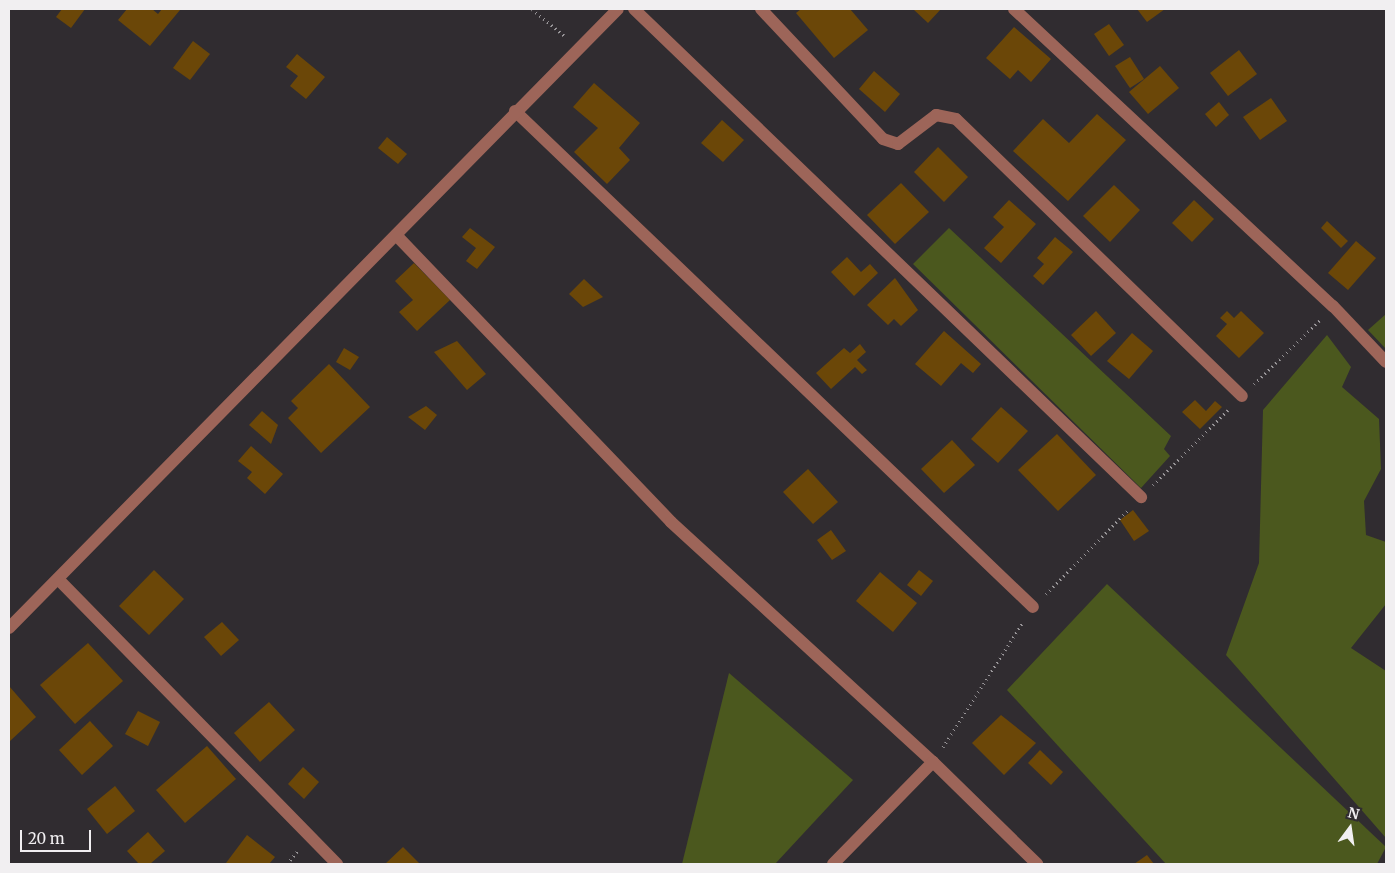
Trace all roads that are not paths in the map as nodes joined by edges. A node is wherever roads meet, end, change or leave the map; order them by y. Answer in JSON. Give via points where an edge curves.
{"nodes":[{"id":1,"x":618,"y":9,"type":"edge"},
{"id":2,"x":634,"y":9,"type":"edge"},
{"id":3,"x":761,"y":9,"type":"edge"},
{"id":4,"x":1014,"y":9,"type":"edge"},
{"id":5,"x":516,"y":111,"type":"junction"},
{"id":6,"x":396,"y":235,"type":"junction"},
{"id":7,"x":1386,"y":362,"type":"edge"},
{"id":8,"x":1242,"y":396,"type":"road end"},
{"id":9,"x":1141,"y":497,"type":"road end"},
{"id":10,"x":58,"y":580,"type":"junction"},
{"id":11,"x":1033,"y":608,"type":"road end"},
{"id":12,"x":9,"y":628,"type":"edge"},
{"id":13,"x":933,"y":762,"type":"junction"},
{"id":14,"x":336,"y":864,"type":"edge"},
{"id":15,"x":833,"y":864,"type":"edge"},
{"id":16,"x":1037,"y":864,"type":"edge"}],
"edges":[{"from":1,"to":5,"type":"street"},
{"from":2,"to":9,"type":"street"},
{"from":3,"to":8,"type":"street","via":[[883,139],[898,144],[936,115],[956,119]]},
{"from":4,"to":7,"type":"street","via":[[1333,306]]},
{"from":5,"to":6,"type":"street"},
{"from":5,"to":11,"type":"street"},
{"from":6,"to":10,"type":"street"},
{"from":6,"to":13,"type":"street","via":[[671,522]]},
{"from":10,"to":12,"type":"street"},
{"from":10,"to":14,"type":"street"},
{"from":13,"to":15,"type":"street"},
{"from":13,"to":16,"type":"street"}]}
